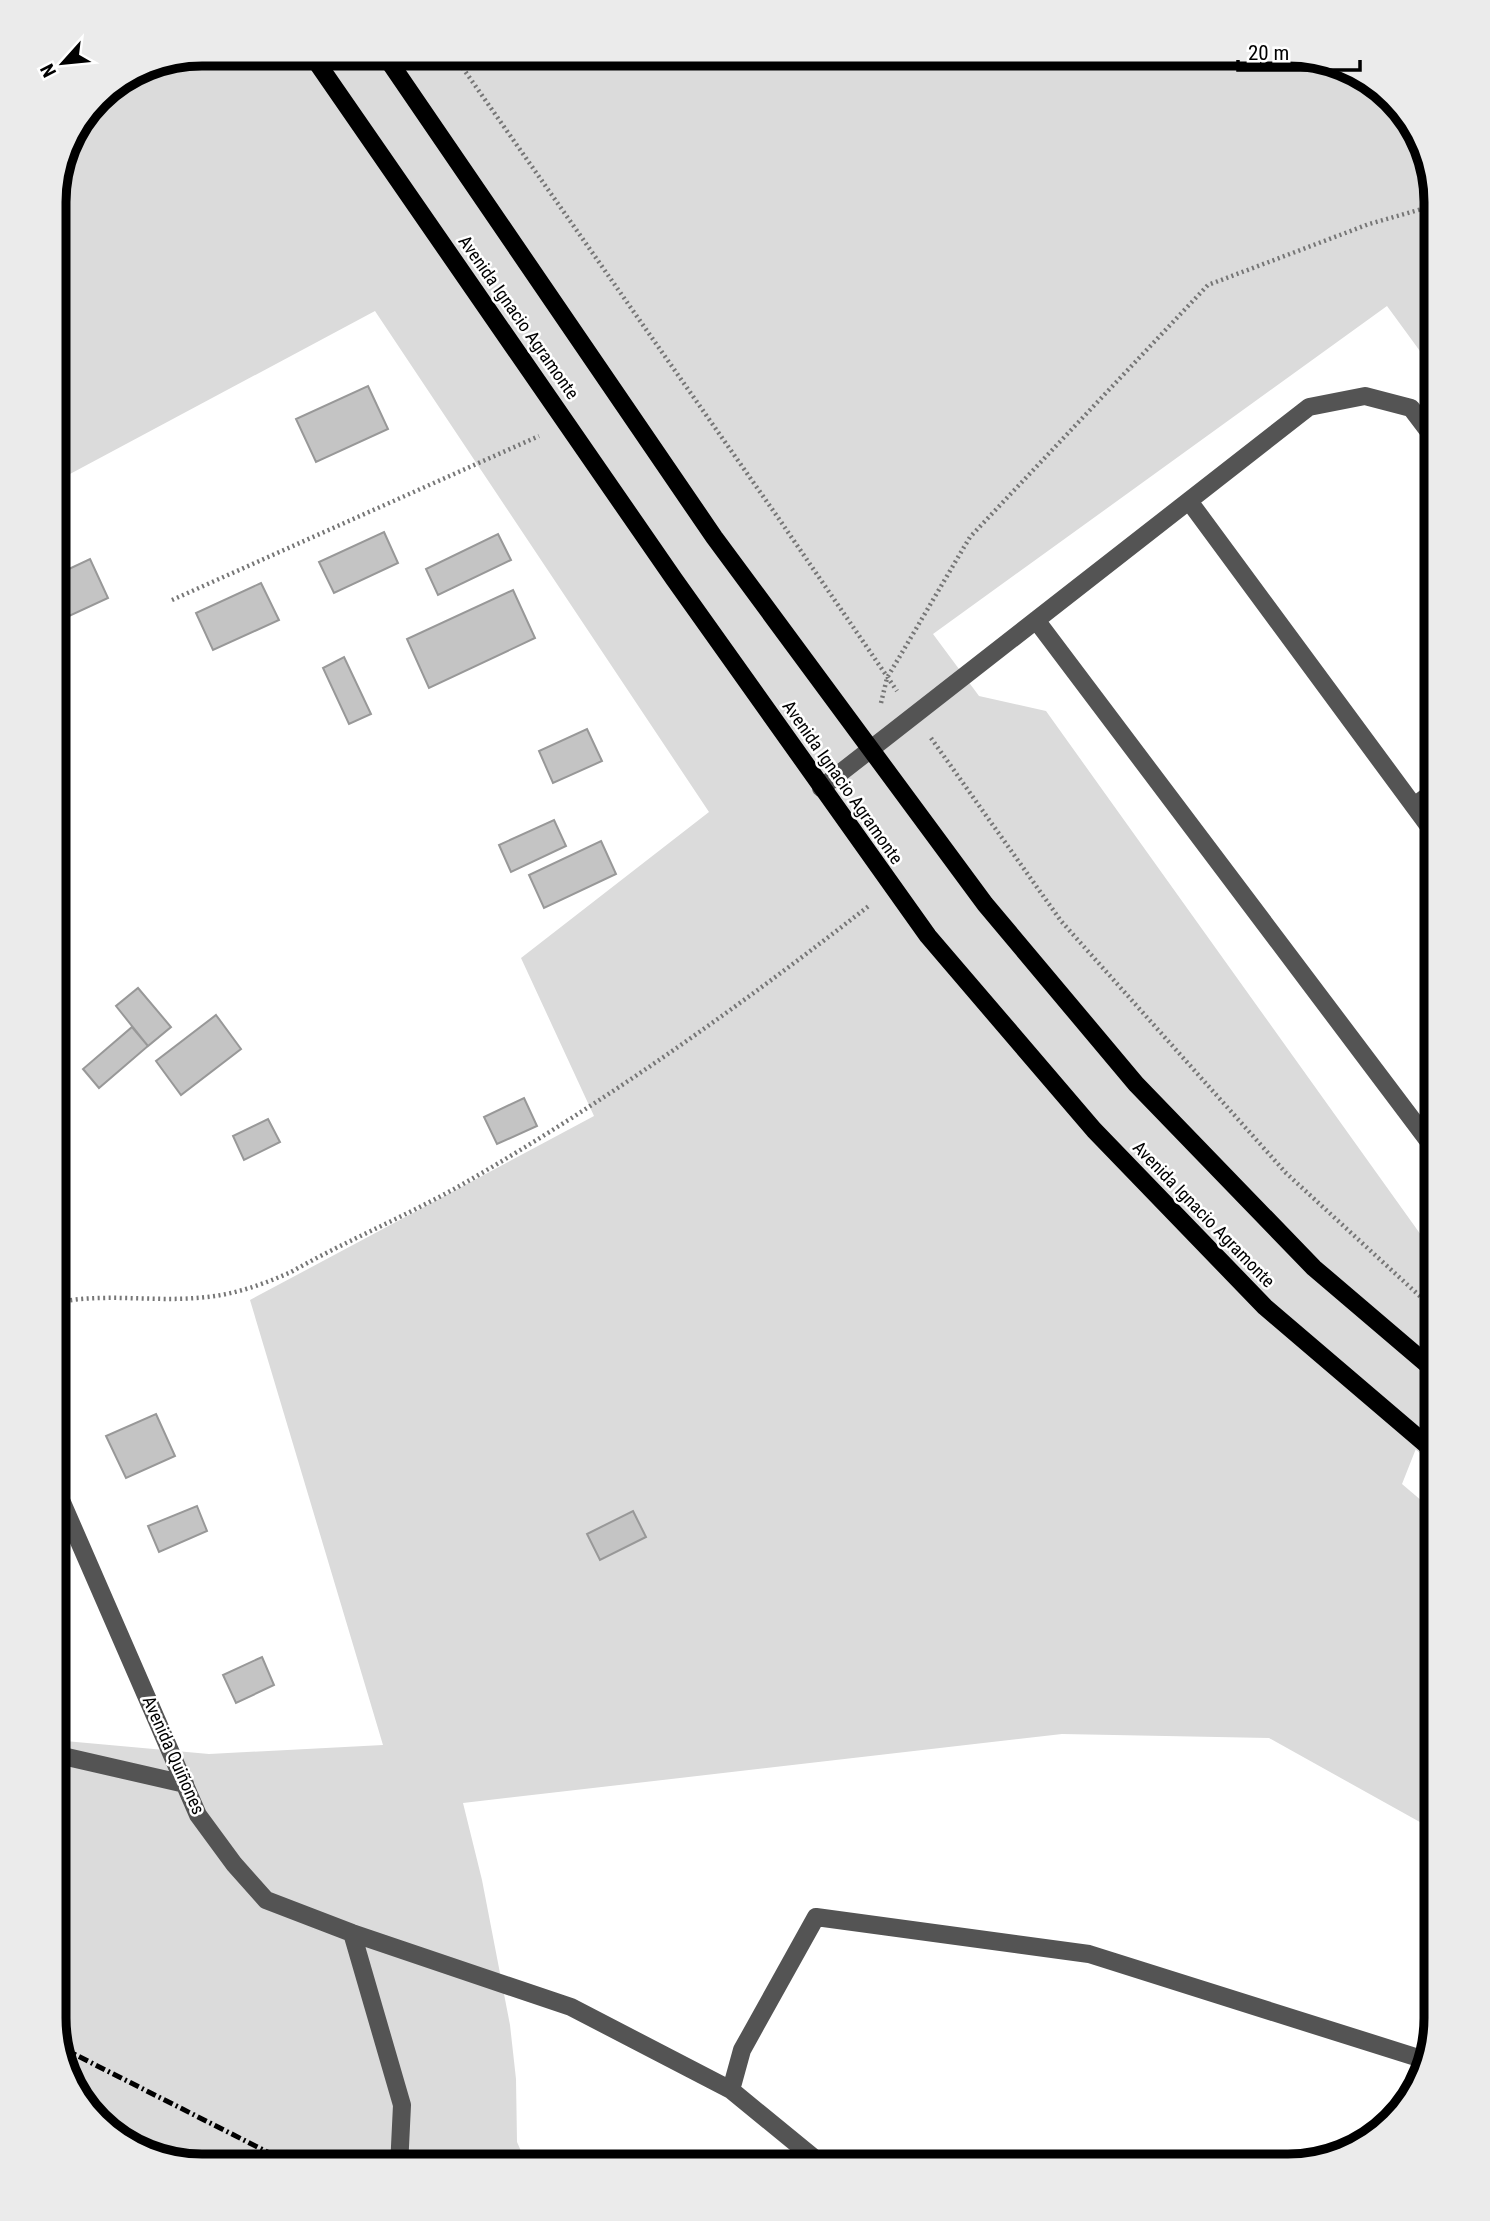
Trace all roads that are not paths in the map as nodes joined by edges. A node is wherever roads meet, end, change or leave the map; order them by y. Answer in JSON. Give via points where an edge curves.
{"nodes":[{"id":1,"x":319,"y":66,"type":"edge"},
{"id":2,"x":392,"y":66,"type":"edge"},
{"id":3,"x":1424,"y":425,"type":"edge"},
{"id":4,"x":1189,"y":501,"type":"junction"},
{"id":5,"x":1036,"y":620,"type":"junction"},
{"id":6,"x":871,"y":749,"type":"junction"},
{"id":7,"x":821,"y":788,"type":"junction"},
{"id":8,"x":1424,"y":799,"type":"edge"},
{"id":9,"x":1414,"y":806,"type":"junction"},
{"id":10,"x":1424,"y":820,"type":"edge"},
{"id":11,"x":1424,"y":1135,"type":"edge"},
{"id":12,"x":1424,"y":1362,"type":"edge"},
{"id":13,"x":1424,"y":1443,"type":"edge"},
{"id":14,"x":66,"y":1512,"type":"edge"},
{"id":15,"x":66,"y":1758,"type":"edge"},
{"id":16,"x":185,"y":1784,"type":"junction"},
{"id":17,"x":352,"y":1933,"type":"junction"},
{"id":18,"x":1418,"y":2058,"type":"edge"},
{"id":19,"x":731,"y":2090,"type":"junction"},
{"id":20,"x":400,"y":2154,"type":"edge"},
{"id":21,"x":809,"y":2154,"type":"edge"}],
"edges":[{"from":1,"to":7,"type":"main road","name":"Avenida Ignacio Agramonte"},
{"from":2,"to":6,"type":"main road","name":"Avenida Ignacio Agramonte","via":[[715,537]]},
{"from":3,"to":4,"type":"street","via":[[1411,408],[1365,396],[1309,407]]},
{"from":4,"to":5,"type":"street"},
{"from":4,"to":9,"type":"street"},
{"from":5,"to":6,"type":"street"},
{"from":5,"to":11,"type":"street"},
{"from":6,"to":7,"type":"street"},
{"from":6,"to":12,"type":"main road","name":"Avenida Ignacio Agramonte","via":[[985,904],[1136,1084],[1314,1268]]},
{"from":7,"to":13,"type":"main road","name":"Avenida Ignacio Agramonte","via":[[928,936],[1094,1130],[1265,1307]]},
{"from":8,"to":9,"type":"street"},
{"from":9,"to":10,"type":"street"},
{"from":14,"to":16,"type":"street","name":"Avenida Quiñones"},
{"from":15,"to":16,"type":"street"},
{"from":16,"to":17,"type":"street","name":"Avenida Quiñones","via":[[198,1815],[266,1900]]},
{"from":17,"to":19,"type":"street","name":"Avenida Quiñones","via":[[571,2007]]},
{"from":17,"to":20,"type":"street","via":[[402,2105]]},
{"from":18,"to":19,"type":"street","via":[[1089,1954],[816,1917],[742,2050]]},
{"from":19,"to":21,"type":"street","name":"Avenida Quiñones"}]}
